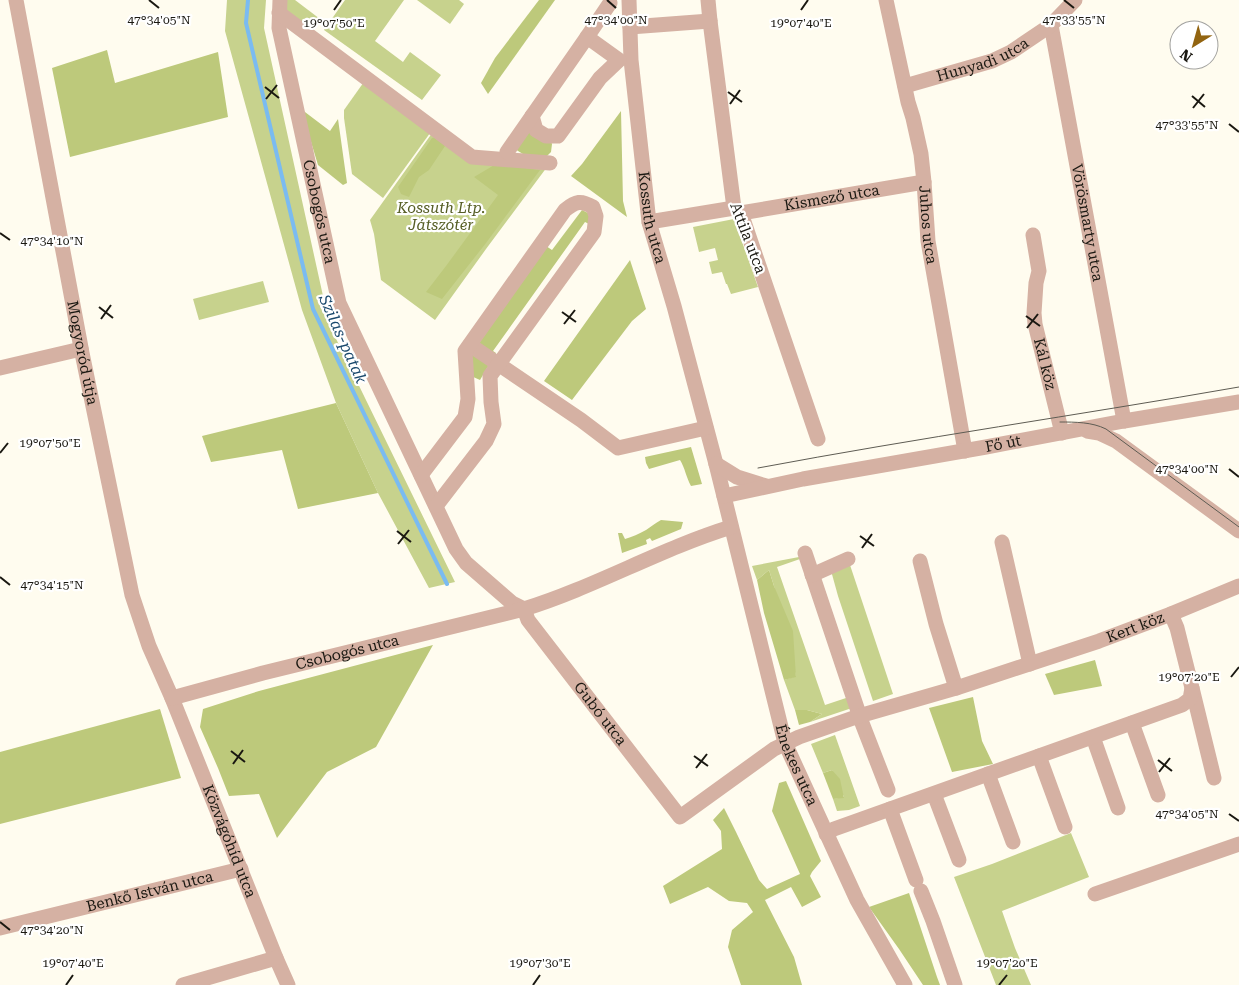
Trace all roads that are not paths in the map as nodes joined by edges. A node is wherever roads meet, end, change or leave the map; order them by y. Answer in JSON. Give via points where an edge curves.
{"nodes":[{"id":1,"x":16,"y":0,"type":"edge"},
{"id":2,"x":629,"y":0,"type":"edge"},
{"id":3,"x":708,"y":0,"type":"edge"},
{"id":4,"x":886,"y":0,"type":"edge"},
{"id":5,"x":1075,"y":0,"type":"edge"},
{"id":6,"x":610,"y":3,"type":"dead end"},
{"id":7,"x":280,"y":7,"type":"edge"},
{"id":8,"x":710,"y":21,"type":"junction"},
{"id":9,"x":1051,"y":24,"type":"junction"},
{"id":10,"x":630,"y":27,"type":"junction"},
{"id":11,"x":588,"y":37,"type":"junction"},
{"id":12,"x":625,"y":60,"type":"junction"},
{"id":13,"x":905,"y":86,"type":"junction"},
{"id":14,"x":532,"y":116,"type":"junction"},
{"id":15,"x":507,"y":152,"type":"dead end"},
{"id":16,"x":550,"y":163,"type":"dead end"},
{"id":17,"x":924,"y":182,"type":"junction"},
{"id":18,"x":738,"y":211,"type":"junction"},
{"id":19,"x":649,"y":222,"type":"junction"},
{"id":20,"x":1033,"y":235,"type":"dead end"},
{"id":21,"x":470,"y":345,"type":"junction"},
{"id":22,"x":81,"y":349,"type":"junction"},
{"id":23,"x":498,"y":364,"type":"junction"},
{"id":24,"x":0,"y":368,"type":"edge"},
{"id":25,"x":1239,"y":402,"type":"edge"},
{"id":26,"x":1124,"y":421,"type":"junction"},
{"id":27,"x":706,"y":428,"type":"junction"},
{"id":28,"x":1078,"y":429,"type":"junction"},
{"id":29,"x":1062,"y":433,"type":"junction"},
{"id":30,"x":818,"y":439,"type":"dead end"},
{"id":31,"x":965,"y":451,"type":"junction"},
{"id":32,"x":716,"y":464,"type":"junction"},
{"id":33,"x":422,"y":475,"type":"junction"},
{"id":34,"x":768,"y":486,"type":"junction"},
{"id":35,"x":724,"y":496,"type":"junction"},
{"id":36,"x":436,"y":506,"type":"junction"},
{"id":37,"x":731,"y":527,"type":"junction"},
{"id":38,"x":1239,"y":531,"type":"edge"},
{"id":39,"x":1002,"y":542,"type":"dead end"},
{"id":40,"x":805,"y":553,"type":"dead end"},
{"id":41,"x":848,"y":559,"type":"dead end"},
{"id":42,"x":920,"y":561,"type":"dead end"},
{"id":43,"x":812,"y":575,"type":"junction"},
{"id":44,"x":1239,"y":586,"type":"edge"},
{"id":45,"x":524,"y":610,"type":"junction"},
{"id":46,"x":1171,"y":614,"type":"junction"},
{"id":47,"x":1030,"y":664,"type":"junction"},
{"id":48,"x":956,"y":688,"type":"junction"},
{"id":49,"x":1192,"y":688,"type":"junction"},
{"id":50,"x":172,"y":698,"type":"junction"},
{"id":51,"x":859,"y":716,"type":"junction"},
{"id":52,"x":1132,"y":723,"type":"junction"},
{"id":53,"x":1093,"y":737,"type":"junction"},
{"id":54,"x":785,"y":743,"type":"junction"},
{"id":55,"x":1039,"y":756,"type":"junction"},
{"id":56,"x":988,"y":774,"type":"junction"},
{"id":57,"x":1214,"y":778,"type":"dead end"},
{"id":58,"x":888,"y":790,"type":"dead end"},
{"id":59,"x":934,"y":794,"type":"junction"},
{"id":60,"x":1158,"y":796,"type":"dead end"},
{"id":61,"x":1118,"y":808,"type":"dead end"},
{"id":62,"x":890,"y":809,"type":"junction"},
{"id":63,"x":680,"y":817,"type":"joint"},
{"id":64,"x":1064,"y":827,"type":"dead end"},
{"id":65,"x":826,"y":834,"type":"junction"},
{"id":66,"x":1013,"y":842,"type":"dead end"},
{"id":67,"x":1239,"y":844,"type":"edge"},
{"id":68,"x":960,"y":860,"type":"dead end"},
{"id":69,"x":240,"y":869,"type":"junction"},
{"id":70,"x":1095,"y":894,"type":"dead end"},
{"id":71,"x":0,"y":928,"type":"edge"},
{"id":72,"x":276,"y":958,"type":"junction"},
{"id":73,"x":183,"y":985,"type":"edge"},
{"id":74,"x":288,"y":985,"type":"edge"},
{"id":75,"x":905,"y":985,"type":"edge"},
{"id":76,"x":955,"y":985,"type":"edge"}],
"edges":[{"from":1,"to":22,"type":"street","name":"Mogyoród útja"},
{"from":2,"to":10,"type":"street","name":"Kossuth utca"},
{"from":3,"to":8,"type":"street","name":"Attila utca"},
{"from":4,"to":13,"type":"street","name":"Juhos utca"},
{"from":5,"to":9,"type":"street","name":"Hunyadi utca"},
{"from":6,"to":11,"type":"street"},
{"from":7,"to":16,"type":"street","via":[[472,157]]},
{"from":7,"to":33,"type":"street","name":"Csobogós utca","via":[[279,28],[339,303]]},
{"from":8,"to":10,"type":"street"},
{"from":8,"to":18,"type":"street","name":"Attila utca"},
{"from":9,"to":13,"type":"street","name":"Hunyadi utca","via":[[1012,52],[992,61]]},
{"from":9,"to":26,"type":"street","name":"Vörösmarty utca"},
{"from":10,"to":12,"type":"street","name":"Kossuth utca"},
{"from":11,"to":12,"type":"street"},
{"from":11,"to":14,"type":"street"},
{"from":12,"to":14,"type":"street","via":[[600,78],[558,136],[546,136],[536,130]]},
{"from":12,"to":19,"type":"street","name":"Kossuth utca"},
{"from":13,"to":17,"type":"street","name":"Juhos utca"},
{"from":14,"to":15,"type":"street"},
{"from":17,"to":18,"type":"street","name":"Kismező utca"},
{"from":17,"to":31,"type":"street","name":"Juhos utca","via":[[928,241]]},
{"from":18,"to":19,"type":"street","name":"Kismező utca"},
{"from":18,"to":30,"type":"street","name":"Attila utca"},
{"from":19,"to":27,"type":"street","name":"Kossuth utca"},
{"from":20,"to":29,"type":"street","name":"Kál köz","via":[[1039,271],[1035,324]]},
{"from":21,"to":23,"type":"street"},
{"from":21,"to":23,"type":"street","via":[[565,210],[573,203],[584,202],[593,207],[596,216],[594,232]]},
{"from":21,"to":33,"type":"street","via":[[466,351],[468,399],[465,417]]},
{"from":22,"to":24,"type":"street"},
{"from":22,"to":50,"type":"street","name":"Mogyoród útja","via":[[132,595],[149,646]]},
{"from":23,"to":27,"type":"street","via":[[618,448]]},
{"from":23,"to":36,"type":"street","via":[[490,376],[494,424],[486,441]]},
{"from":25,"to":26,"type":"street","name":"Fő út"},
{"from":26,"to":28,"type":"street","name":"Fő út"},
{"from":27,"to":32,"type":"street","name":"Kossuth utca"},
{"from":28,"to":29,"type":"street","name":"Fő út"},
{"from":28,"to":38,"type":"street","via":[[1099,433],[1116,441]]},
{"from":29,"to":31,"type":"street","name":"Fő út"},
{"from":31,"to":34,"type":"street","name":"Fő út"},
{"from":32,"to":34,"type":"street","name":"Fő út","via":[[737,477]]},
{"from":32,"to":35,"type":"street","name":"Kossuth utca"},
{"from":33,"to":36,"type":"street","name":"Csobogós utca"},
{"from":34,"to":35,"type":"street","name":"Fő út"},
{"from":35,"to":37,"type":"street","name":"Kossuth utca"},
{"from":36,"to":45,"type":"street","name":"Csobogós utca","via":[[466,563]]},
{"from":37,"to":45,"type":"street","name":"Csobogós utca"},
{"from":37,"to":54,"type":"street","name":"Énekes utca"},
{"from":39,"to":47,"type":"street"},
{"from":40,"to":43,"type":"street"},
{"from":41,"to":43,"type":"street"},
{"from":42,"to":48,"type":"street"},
{"from":43,"to":51,"type":"street"},
{"from":44,"to":46,"type":"street","name":"Kert köz"},
{"from":45,"to":50,"type":"street","name":"Csobogós utca"},
{"from":45,"to":63,"type":"street","name":"Gubó utca","via":[[528,620]]},
{"from":46,"to":47,"type":"street","name":"Kert köz"},
{"from":46,"to":49,"type":"street"},
{"from":47,"to":48,"type":"street","name":"Kert köz"},
{"from":48,"to":51,"type":"street","name":"Kert köz"},
{"from":49,"to":52,"type":"street","via":[[1190,699],[1182,705]]},
{"from":49,"to":57,"type":"street"},
{"from":50,"to":69,"type":"street","name":"Közvágóhíd utca"},
{"from":51,"to":54,"type":"street","name":"Kert köz"},
{"from":51,"to":58,"type":"street"},
{"from":52,"to":53,"type":"street"},
{"from":52,"to":60,"type":"street"},
{"from":53,"to":55,"type":"street"},
{"from":53,"to":61,"type":"street"},
{"from":54,"to":63,"type":"street","name":"Kert köz"},
{"from":54,"to":65,"type":"street","name":"Énekes utca"},
{"from":55,"to":56,"type":"street"},
{"from":55,"to":64,"type":"street"},
{"from":56,"to":59,"type":"street"},
{"from":56,"to":66,"type":"street"},
{"from":59,"to":62,"type":"street"},
{"from":59,"to":68,"type":"street"},
{"from":62,"to":65,"type":"street"},
{"from":62,"to":76,"type":"street"},
{"from":65,"to":75,"type":"street","name":"Énekes utca","via":[[857,900]]},
{"from":67,"to":70,"type":"street"},
{"from":69,"to":71,"type":"street","name":"Benkő István utca"},
{"from":69,"to":72,"type":"street","name":"Közvágóhíd utca"},
{"from":72,"to":73,"type":"street"},
{"from":72,"to":74,"type":"street","name":"Közvágóhíd utca"}]}
